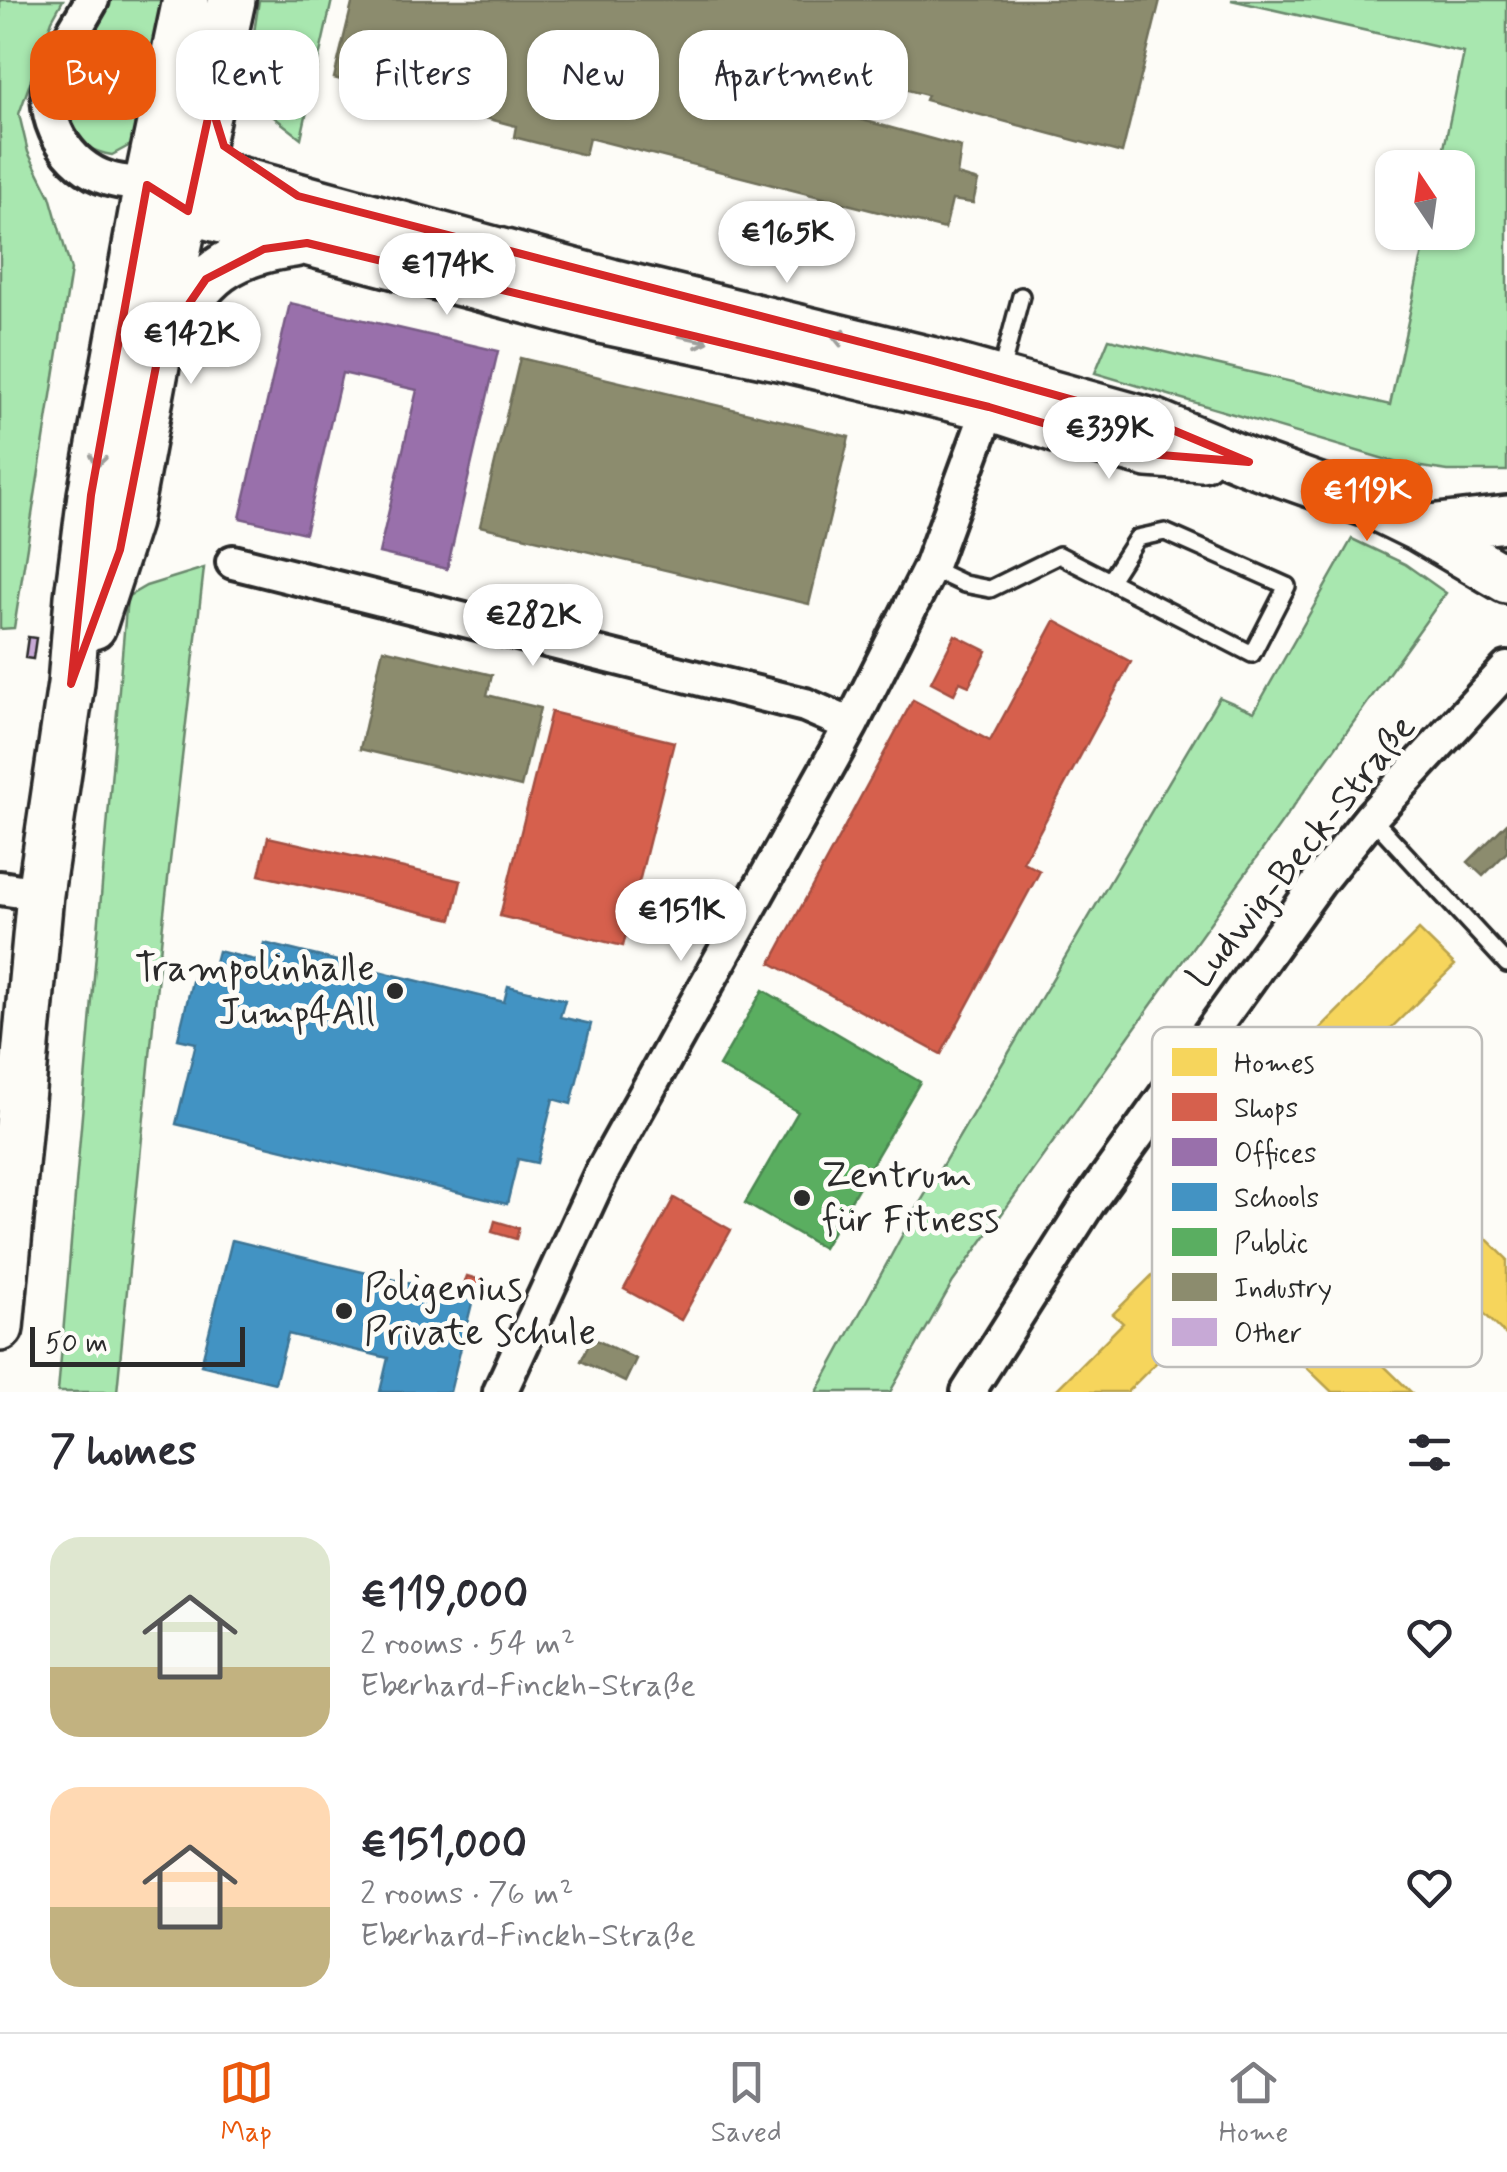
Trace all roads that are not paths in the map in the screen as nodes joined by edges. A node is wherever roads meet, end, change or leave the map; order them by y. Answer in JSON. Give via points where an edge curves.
{"nodes":[{"id":1,"x":92,"y":0,"type":"edge"},
{"id":2,"x":186,"y":0,"type":"edge"},
{"id":3,"x":232,"y":0,"type":"edge"},
{"id":4,"x":226,"y":30,"type":"edge"},
{"id":5,"x":208,"y":120,"type":"edge"},
{"id":6,"x":213,"y":120,"type":"edge"},
{"id":7,"x":147,"y":185,"type":"junction"},
{"id":8,"x":193,"y":190,"type":"junction"},
{"id":9,"x":298,"y":196,"type":"junction"},
{"id":10,"x":307,"y":243,"type":"junction"},
{"id":11,"x":1020,"y":296,"type":"dead end"},
{"id":12,"x":160,"y":346,"type":"junction"},
{"id":13,"x":994,"y":393,"type":"junction"},
{"id":14,"x":1507,"y":519,"type":"edge"},
{"id":15,"x":1420,"y":528,"type":"junction"},
{"id":16,"x":233,"y":562,"type":"dead end"},
{"id":17,"x":930,"y":568,"type":"junction"},
{"id":18,"x":1110,"y":580,"type":"junction"},
{"id":19,"x":1507,"y":580,"type":"edge"},
{"id":20,"x":1507,"y":669,"type":"edge"},
{"id":21,"x":71,"y":684,"type":"junction"},
{"id":22,"x":851,"y":726,"type":"junction"},
{"id":23,"x":1371,"y":818,"type":"junction"},
{"id":24,"x":20,"y":891,"type":"edge"},
{"id":25,"x":1507,"y":964,"type":"edge"},
{"id":26,"x":1213,"y":1027,"type":"edge"},
{"id":27,"x":1152,"y":1112,"type":"edge"},
{"id":28,"x":0,"y":1328,"type":"edge"},
{"id":29,"x":500,"y":1392,"type":"edge"},
{"id":30,"x":968,"y":1392,"type":"edge"}],
"edges":[{"from":1,"to":7,"type":"street","via":[[52,75],[47,110],[62,144],[82,165],[107,179]]},
{"from":2,"to":7,"type":"street"},
{"from":3,"to":4,"type":"street"},
{"from":5,"to":8,"type":"street"},
{"from":6,"to":9,"type":"street","via":[[224,146]]},
{"from":7,"to":8,"type":"street"},
{"from":7,"to":21,"type":"street","one_way":true,"via":[[91,495]]},
{"from":8,"to":9,"type":"street"},
{"from":8,"to":10,"type":"street"},
{"from":8,"to":12,"type":"street"},
{"from":13,"to":9,"type":"street","one_way":true},
{"from":10,"to":12,"type":"street","via":[[226,262],[196,290]]},
{"from":10,"to":13,"type":"street","one_way":true,"via":[[605,321]]},
{"from":11,"to":13,"type":"lane"},
{"from":12,"to":21,"type":"street","via":[[120,550]]},
{"from":13,"to":15,"type":"street","via":[[1156,424]]},
{"from":13,"to":17,"type":"street"},
{"from":14,"to":15,"type":"street"},
{"from":15,"to":19,"type":"street"},
{"from":16,"to":22,"type":"street","via":[[805,705]]},
{"from":17,"to":18,"type":"lane","via":[[990,589],[1060,555]]},
{"from":17,"to":22,"type":"street"},
{"from":18,"to":18,"type":"lane","via":[[1136,538],[1165,532],[1287,586],[1252,654]]},
{"from":20,"to":23,"type":"street","name":"Ludwig-Beck-Straße"},
{"from":21,"to":24,"type":"street"},
{"from":22,"to":29,"type":"street","via":[[600,1174]]},
{"from":23,"to":25,"type":"lane"},
{"from":23,"to":26,"type":"street","name":"Ludwig-Beck-Straße"},
{"from":24,"to":28,"type":"street"},
{"from":27,"to":30,"type":"street","name":"Ludwig-Beck-Straße"}]}
